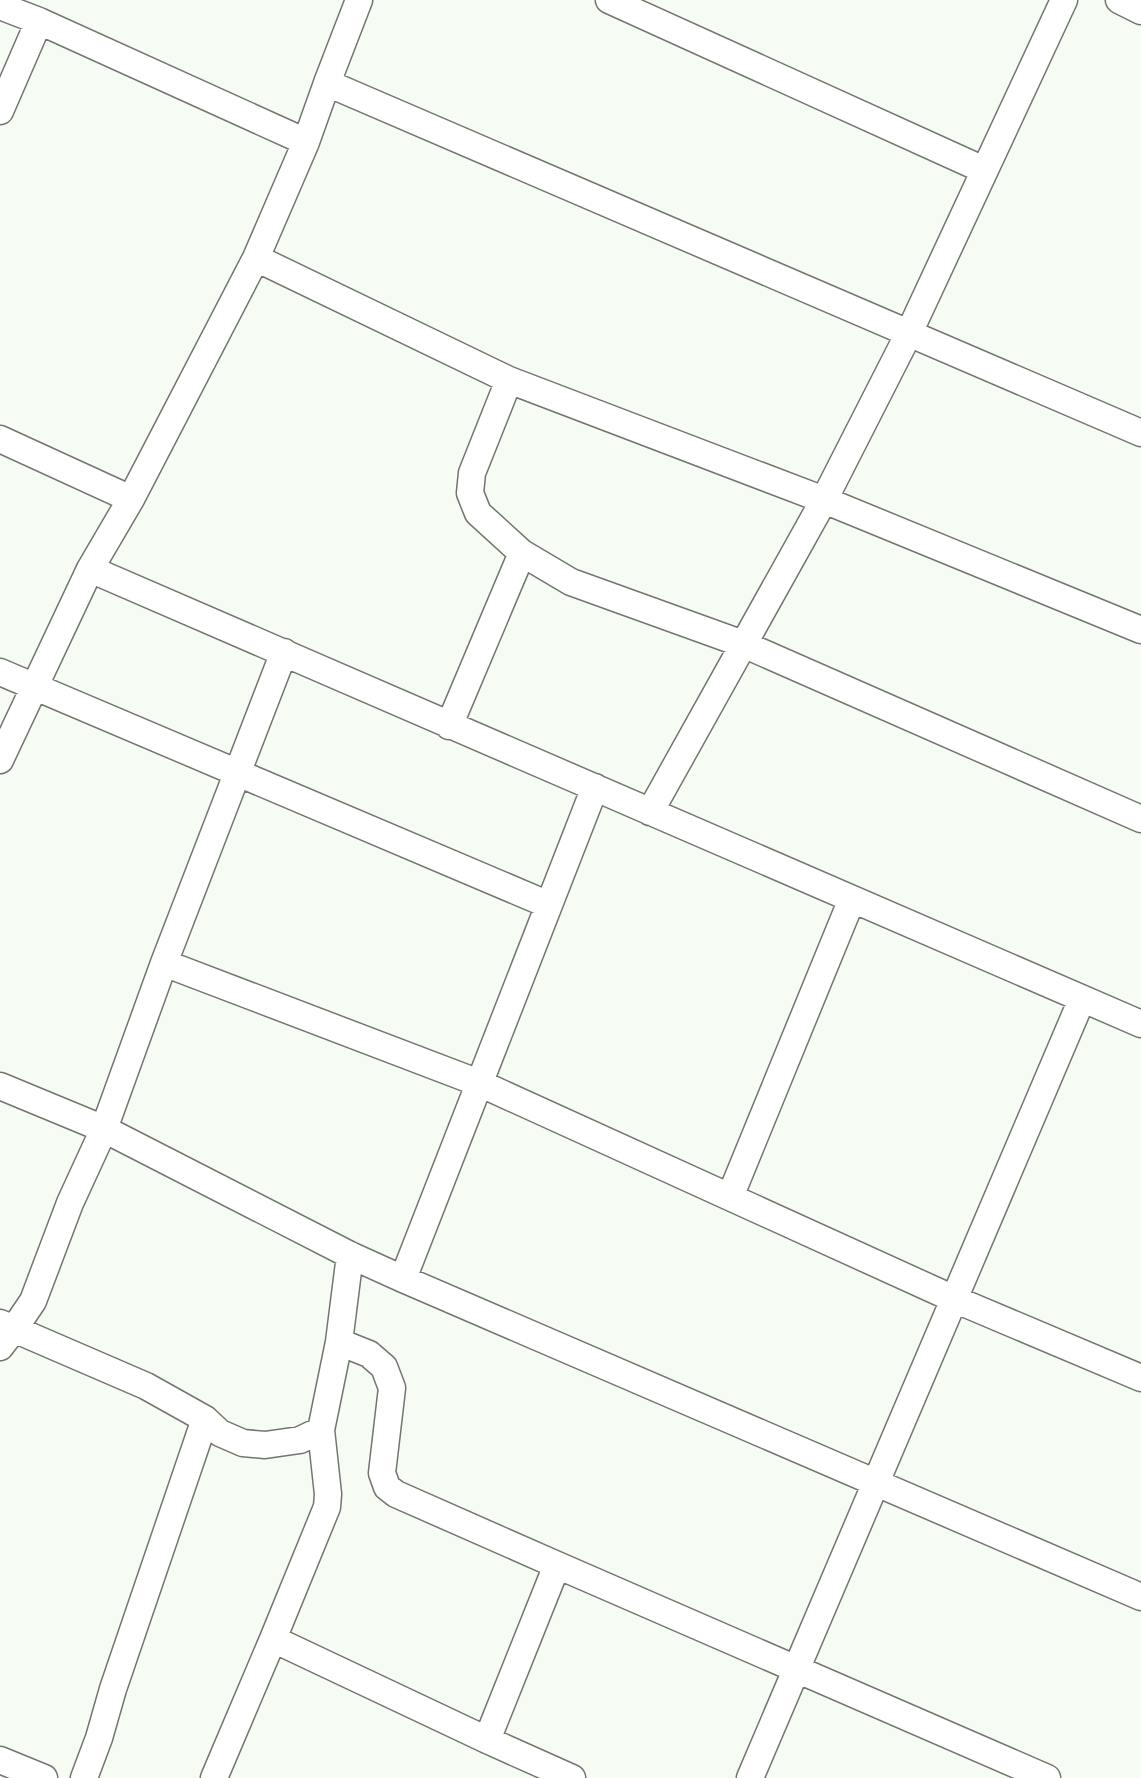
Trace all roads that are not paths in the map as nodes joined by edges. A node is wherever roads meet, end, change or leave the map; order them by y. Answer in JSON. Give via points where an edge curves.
{"nodes":[{"id":1,"x":360,"y":0,"type":"edge"},
{"id":2,"x":609,"y":0,"type":"edge"},
{"id":3,"x":1064,"y":0,"type":"edge"},
{"id":4,"x":1119,"y":0,"type":"edge"},
{"id":5,"x":0,"y":6,"type":"edge"},
{"id":6,"x":1141,"y":11,"type":"edge"},
{"id":7,"x":39,"y":21,"type":"junction"},
{"id":8,"x":326,"y":83,"type":"junction"},
{"id":9,"x":0,"y":112,"type":"edge"},
{"id":10,"x":306,"y":142,"type":"junction"},
{"id":11,"x":984,"y":170,"type":"junction"},
{"id":12,"x":256,"y":258,"type":"junction"},
{"id":13,"x":909,"y":333,"type":"junction"},
{"id":14,"x":508,"y":380,"type":"junction"},
{"id":15,"x":1141,"y":434,"type":"edge"},
{"id":16,"x":0,"y":439,"type":"edge"},
{"id":17,"x":131,"y":499,"type":"junction"},
{"id":18,"x":824,"y":500,"type":"junction"},
{"id":19,"x":522,"y":553,"type":"junction"},
{"id":20,"x":90,"y":569,"type":"junction"},
{"id":21,"x":1141,"y":630,"type":"edge"},
{"id":22,"x":743,"y":644,"type":"junction"},
{"id":23,"x":284,"y":652,"type":"junction"},
{"id":24,"x":0,"y":672,"type":"edge"},
{"id":25,"x":34,"y":686,"type":"junction"},
{"id":26,"x":449,"y":726,"type":"junction"},
{"id":27,"x":0,"y":760,"type":"edge"},
{"id":28,"x":237,"y":773,"type":"junction"},
{"id":29,"x":595,"y":787,"type":"junction"},
{"id":30,"x":650,"y":812,"type":"junction"},
{"id":31,"x":1141,"y":819,"type":"edge"},
{"id":32,"x":852,"y":899,"type":"junction"},
{"id":33,"x":549,"y":905,"type":"junction"},
{"id":34,"x":164,"y":963,"type":"junction"},
{"id":35,"x":1082,"y":999,"type":"junction"},
{"id":36,"x":1141,"y":1024,"type":"edge"},
{"id":37,"x":480,"y":1083,"type":"junction"},
{"id":38,"x":0,"y":1086,"type":"edge"},
{"id":39,"x":104,"y":1129,"type":"junction"},
{"id":40,"x":730,"y":1197,"type":"junction"},
{"id":41,"x":350,"y":1254,"type":"junction"},
{"id":42,"x":403,"y":1279,"type":"junction"},
{"id":43,"x":954,"y":1298,"type":"junction"},
{"id":44,"x":5,"y":1333,"type":"edge"},
{"id":45,"x":339,"y":1342,"type":"junction"},
{"id":46,"x":1141,"y":1378,"type":"edge"},
{"id":47,"x":205,"y":1419,"type":"junction"},
{"id":48,"x":321,"y":1430,"type":"junction"},
{"id":49,"x":876,"y":1482,"type":"junction"},
{"id":50,"x":557,"y":1565,"type":"junction"},
{"id":51,"x":1141,"y":1597,"type":"edge"},
{"id":52,"x":273,"y":1639,"type":"junction"},
{"id":53,"x":796,"y":1669,"type":"junction"},
{"id":54,"x":487,"y":1740,"type":"junction"},
{"id":55,"x":0,"y":1760,"type":"edge"},
{"id":56,"x":44,"y":1778,"type":"edge"},
{"id":57,"x":84,"y":1778,"type":"edge"},
{"id":58,"x":214,"y":1778,"type":"edge"},
{"id":59,"x":572,"y":1778,"type":"edge"},
{"id":60,"x":750,"y":1778,"type":"edge"},
{"id":61,"x":1047,"y":1778,"type":"edge"}],
"edges":[{"from":1,"to":8,"type":"street"},
{"from":2,"to":11,"type":"street"},
{"from":3,"to":11,"type":"street"},
{"from":4,"to":6,"type":"street"},
{"from":5,"to":7,"type":"street"},
{"from":7,"to":9,"type":"street"},
{"from":7,"to":10,"type":"street"},
{"from":8,"to":10,"type":"street"},
{"from":8,"to":13,"type":"street"},
{"from":10,"to":12,"type":"street"},
{"from":11,"to":13,"type":"street"},
{"from":12,"to":14,"type":"street"},
{"from":12,"to":17,"type":"street"},
{"from":13,"to":15,"type":"street"},
{"from":13,"to":18,"type":"street"},
{"from":14,"to":18,"type":"street"},
{"from":14,"to":19,"type":"street","via":[[472,473],[470,493],[478,513]]},
{"from":16,"to":17,"type":"street"},
{"from":17,"to":20,"type":"street"},
{"from":18,"to":21,"type":"street"},
{"from":18,"to":22,"type":"street"},
{"from":19,"to":22,"type":"street","via":[[571,582]]},
{"from":19,"to":26,"type":"street"},
{"from":20,"to":23,"type":"street"},
{"from":20,"to":25,"type":"street"},
{"from":22,"to":30,"type":"street"},
{"from":22,"to":31,"type":"street"},
{"from":23,"to":26,"type":"street"},
{"from":23,"to":28,"type":"street"},
{"from":24,"to":25,"type":"street"},
{"from":25,"to":27,"type":"street"},
{"from":25,"to":28,"type":"street"},
{"from":26,"to":29,"type":"street"},
{"from":28,"to":33,"type":"street"},
{"from":28,"to":34,"type":"street"},
{"from":29,"to":30,"type":"street"},
{"from":29,"to":33,"type":"street"},
{"from":30,"to":32,"type":"street"},
{"from":32,"to":35,"type":"street"},
{"from":32,"to":40,"type":"street"},
{"from":33,"to":37,"type":"street"},
{"from":34,"to":37,"type":"street"},
{"from":34,"to":39,"type":"street"},
{"from":35,"to":36,"type":"street"},
{"from":35,"to":43,"type":"street"},
{"from":37,"to":40,"type":"street"},
{"from":37,"to":42,"type":"street"},
{"from":38,"to":39,"type":"street"},
{"from":39,"to":41,"type":"street"},
{"from":39,"to":44,"type":"street","via":[[70,1203],[33,1301]]},
{"from":40,"to":43,"type":"street"},
{"from":41,"to":42,"type":"street"},
{"from":41,"to":45,"type":"street"},
{"from":42,"to":49,"type":"street"},
{"from":43,"to":46,"type":"street"},
{"from":43,"to":49,"type":"street"},
{"from":44,"to":47,"type":"street","via":[[146,1386]]},
{"from":45,"to":48,"type":"street"},
{"from":45,"to":50,"type":"street","via":[[369,1354],[384,1367],[392,1388],[382,1473],[387,1488]]},
{"from":47,"to":48,"type":"street","via":[[220,1433],[244,1443],[265,1445],[300,1440]]},
{"from":47,"to":57,"type":"street"},
{"from":48,"to":52,"type":"street","via":[[327,1506]]},
{"from":49,"to":51,"type":"street"},
{"from":49,"to":53,"type":"street"},
{"from":50,"to":53,"type":"street"},
{"from":50,"to":54,"type":"street"},
{"from":52,"to":54,"type":"street"},
{"from":52,"to":58,"type":"street"},
{"from":53,"to":60,"type":"street"},
{"from":53,"to":61,"type":"street"},
{"from":54,"to":59,"type":"street"},
{"from":55,"to":56,"type":"street"}]}
